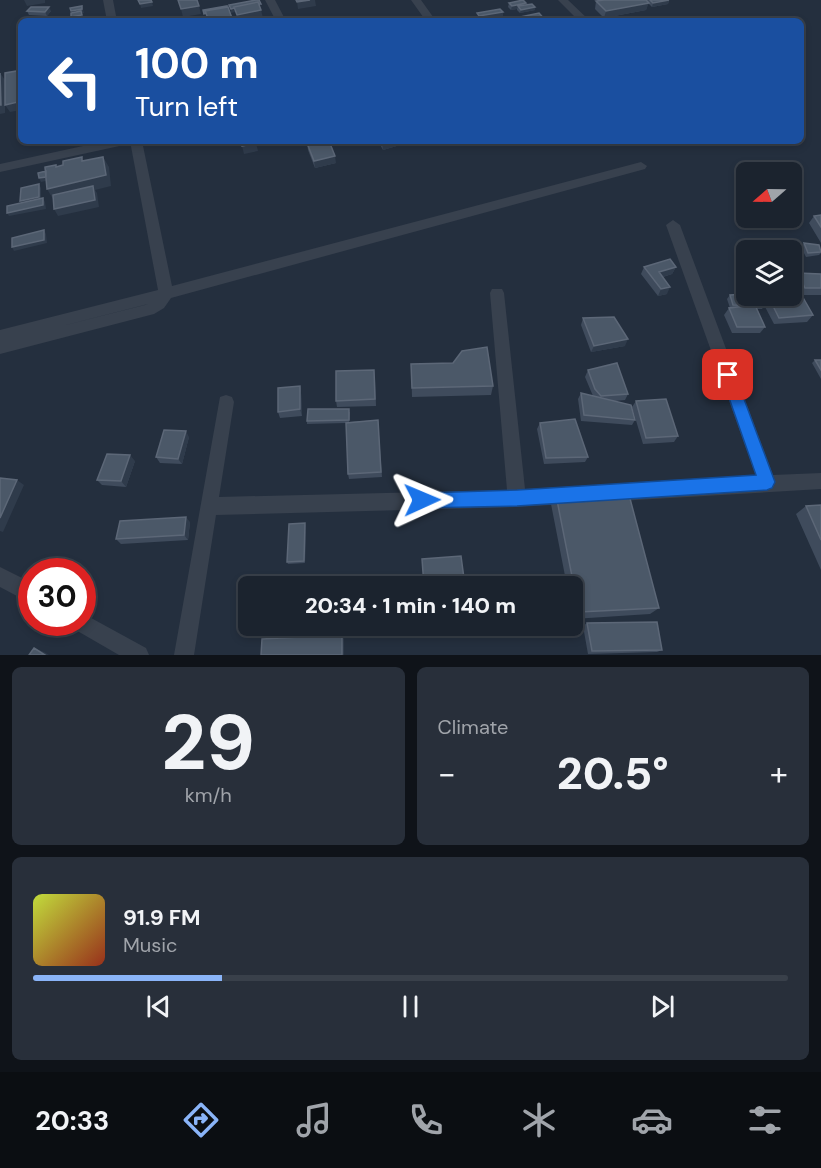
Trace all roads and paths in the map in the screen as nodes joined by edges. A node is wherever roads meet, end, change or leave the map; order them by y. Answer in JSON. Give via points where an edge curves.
{"nodes":[{"id":1,"x":108,"y":0,"type":"edge"},
{"id":2,"x":270,"y":0,"type":"edge"},
{"id":3,"x":416,"y":0,"type":"edge"},
{"id":4,"x":563,"y":0,"type":"edge"},
{"id":5,"x":111,"y":18,"type":"edge"},
{"id":6,"x":279,"y":18,"type":"edge"},
{"id":7,"x":429,"y":18,"type":"edge"},
{"id":8,"x":582,"y":18,"type":"edge"},
{"id":9,"x":110,"y":144,"type":"edge"},
{"id":10,"x":137,"y":144,"type":"edge"},
{"id":11,"x":641,"y":166,"type":"dead end"},
{"id":12,"x":0,"y":168,"type":"edge"},
{"id":13,"x":673,"y":225,"type":"dead end"},
{"id":14,"x":166,"y":293,"type":"junction"},
{"id":15,"x":497,"y":293,"type":"dead end"},
{"id":16,"x":0,"y":336,"type":"edge"},
{"id":17,"x":0,"y":348,"type":"edge"},
{"id":18,"x":226,"y":402,"type":"dead end"},
{"id":19,"x":821,"y":481,"type":"edge"},
{"id":20,"x":767,"y":482,"type":"junction"},
{"id":21,"x":517,"y":498,"type":"junction"},
{"id":22,"x":208,"y":506,"type":"junction"},
{"id":23,"x":0,"y":577,"type":"edge"},
{"id":24,"x":18,"y":587,"type":"edge"},
{"id":25,"x":96,"y":631,"type":"edge"},
{"id":26,"x":139,"y":655,"type":"edge"},
{"id":27,"x":184,"y":655,"type":"edge"}],
"edges":[{"from":1,"to":5,"type":"street"},
{"from":2,"to":6,"type":"street"},
{"from":3,"to":7,"type":"street"},
{"from":4,"to":8,"type":"street"},
{"from":9,"to":12,"type":"street"},
{"from":10,"to":14,"type":"street"},
{"from":11,"to":14,"type":"street"},
{"from":13,"to":20,"type":"street"},
{"from":14,"to":16,"type":"street"},
{"from":14,"to":17,"type":"street","via":[[149,310]]},
{"from":15,"to":21,"type":"street"},
{"from":18,"to":22,"type":"street"},
{"from":19,"to":20,"type":"street"},
{"from":20,"to":21,"type":"street"},
{"from":21,"to":22,"type":"street"},
{"from":22,"to":27,"type":"street"},
{"from":23,"to":24,"type":"street"},
{"from":25,"to":26,"type":"street"}]}
